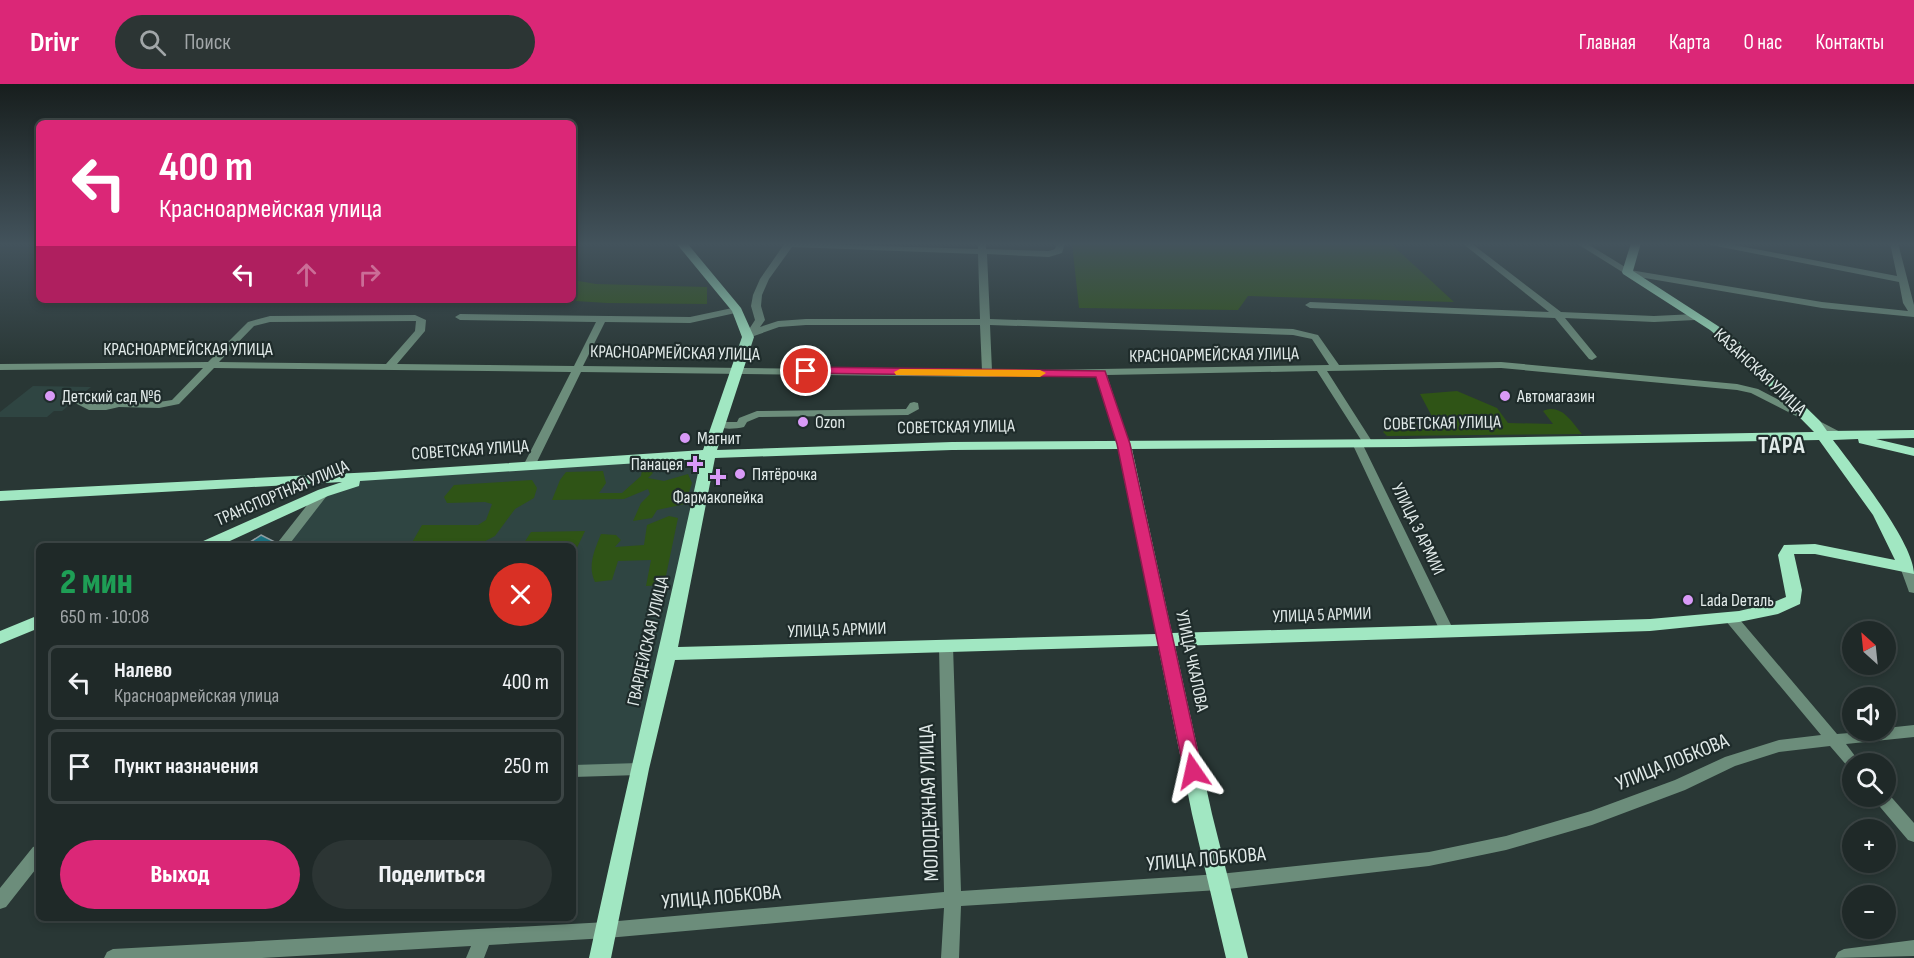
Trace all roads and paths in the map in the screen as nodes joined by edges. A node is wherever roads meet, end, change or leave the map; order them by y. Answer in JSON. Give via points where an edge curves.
{"nodes":[{"id":1,"x":715,"y":284,"type":"edge"},
{"id":2,"x":764,"y":284,"type":"edge"},
{"id":3,"x":983,"y":284,"type":"edge"},
{"id":4,"x":1518,"y":284,"type":"edge"},
{"id":5,"x":1645,"y":284,"type":"edge"},
{"id":6,"x":1699,"y":284,"type":"edge"},
{"id":7,"x":1903,"y":284,"type":"edge"},
{"id":8,"x":1310,"y":305,"type":"dead end"},
{"id":9,"x":737,"y":310,"type":"junction"},
{"id":10,"x":1557,"y":314,"type":"junction"},
{"id":11,"x":1914,"y":314,"type":"edge"},
{"id":12,"x":460,"y":317,"type":"dead end"},
{"id":13,"x":1695,"y":317,"type":"junction"},
{"id":14,"x":602,"y":319,"type":"junction"},
{"id":15,"x":985,"y":322,"type":"junction"},
{"id":16,"x":751,"y":334,"type":"junction"},
{"id":17,"x":1592,"y":357,"type":"dead end"},
{"id":18,"x":209,"y":365,"type":"junction"},
{"id":19,"x":0,"y":367,"type":"edge"},
{"id":20,"x":389,"y":367,"type":"junction"},
{"id":21,"x":576,"y":368,"type":"junction"},
{"id":22,"x":739,"y":369,"type":"junction"},
{"id":23,"x":1321,"y":369,"type":"junction"},
{"id":24,"x":1335,"y":369,"type":"junction"},
{"id":25,"x":1101,"y":373,"type":"junction"},
{"id":26,"x":987,"y":374,"type":"junction"},
{"id":27,"x":80,"y":403,"type":"dead end"},
{"id":28,"x":914,"y":405,"type":"dead end"},
{"id":29,"x":719,"y":425,"type":"junction"},
{"id":30,"x":1819,"y":429,"type":"junction"},
{"id":31,"x":1914,"y":434,"type":"edge"},
{"id":32,"x":1841,"y":435,"type":"junction"},
{"id":33,"x":1362,"y":443,"type":"junction"},
{"id":34,"x":1124,"y":444,"type":"junction"},
{"id":35,"x":1914,"y":452,"type":"edge"},
{"id":36,"x":709,"y":454,"type":"junction"},
{"id":37,"x":529,"y":466,"type":"junction"},
{"id":38,"x":374,"y":476,"type":"junction"},
{"id":39,"x":323,"y":493,"type":"junction"},
{"id":40,"x":0,"y":496,"type":"edge"},
{"id":41,"x":213,"y":543,"type":"edge"},
{"id":42,"x":283,"y":543,"type":"edge"},
{"id":43,"x":1910,"y":568,"type":"edge"},
{"id":44,"x":1914,"y":589,"type":"edge"},
{"id":45,"x":1730,"y":617,"type":"junction"},
{"id":46,"x":36,"y":622,"type":"edge"},
{"id":47,"x":1447,"y":631,"type":"junction"},
{"id":48,"x":0,"y":638,"type":"edge"},
{"id":49,"x":1167,"y":640,"type":"junction"},
{"id":50,"x":946,"y":646,"type":"junction"},
{"id":51,"x":668,"y":654,"type":"junction"},
{"id":52,"x":1914,"y":731,"type":"edge"},
{"id":53,"x":1833,"y":739,"type":"junction"},
{"id":54,"x":1845,"y":753,"type":"edge"},
{"id":55,"x":639,"y":770,"type":"junction"},
{"id":56,"x":576,"y":771,"type":"edge"},
{"id":57,"x":1890,"y":807,"type":"edge"},
{"id":58,"x":1914,"y":835,"type":"edge"},
{"id":59,"x":36,"y":858,"type":"edge"},
{"id":60,"x":1219,"y":882,"type":"junction"},
{"id":61,"x":953,"y":899,"type":"junction"},
{"id":62,"x":0,"y":901,"type":"edge"},
{"id":63,"x":607,"y":930,"type":"junction"},
{"id":64,"x":483,"y":938,"type":"junction"},
{"id":65,"x":1914,"y":948,"type":"edge"},
{"id":66,"x":113,"y":958,"type":"edge"},
{"id":67,"x":476,"y":958,"type":"edge"},
{"id":68,"x":600,"y":958,"type":"edge"},
{"id":69,"x":950,"y":958,"type":"edge"},
{"id":70,"x":1237,"y":958,"type":"edge"},
{"id":71,"x":1844,"y":958,"type":"edge"}],
"edges":[{"from":1,"to":9,"type":"main road"},
{"from":2,"to":16,"type":"street","via":[[756,302],[760,320]]},
{"from":3,"to":15,"type":"street"},
{"from":4,"to":10,"type":"street"},
{"from":5,"to":13,"type":"main road","name":"КАЗАНСКАЯ УЛИЦА"},
{"from":6,"to":11,"type":"street"},
{"from":7,"to":11,"type":"street"},
{"from":8,"to":10,"type":"street"},
{"from":9,"to":14,"type":"street","via":[[690,320]]},
{"from":9,"to":16,"type":"main road"},
{"from":10,"to":13,"type":"street"},
{"from":10,"to":17,"type":"street"},
{"from":12,"to":14,"type":"street"},
{"from":13,"to":30,"type":"main road","name":"КАЗАНСКАЯ УЛИЦА","via":[[1741,350]]},
{"from":14,"to":21,"type":"street"},
{"from":15,"to":16,"type":"street","via":[[806,322],[778,324]]},
{"from":15,"to":24,"type":"street","via":[[1293,332],[1315,337]]},
{"from":15,"to":26,"type":"street"},
{"from":16,"to":22,"type":"main road","name":"ГВАРДЕЙСКАЯ УЛИЦА"},
{"from":18,"to":19,"type":"street","name":"КРАСНОАРМЕЙСКАЯ УЛИЦА"},
{"from":18,"to":20,"type":"street","name":"КРАСНОАРМЕЙСКАЯ УЛИЦА"},
{"from":18,"to":20,"type":"street","via":[[260,320],[421,320],[420,331]]},
{"from":18,"to":27,"type":"street","via":[[181,398],[168,404],[98,407]]},
{"from":20,"to":21,"type":"street","name":"КРАСНОАРМЕЙСКАЯ УЛИЦА"},
{"from":21,"to":22,"type":"street","name":"КРАСНОАРМЕЙСКАЯ УЛИЦА"},
{"from":21,"to":37,"type":"street"},
{"from":22,"to":26,"type":"street","name":"КРАСНОАРМЕЙСКАЯ УЛИЦА"},
{"from":22,"to":29,"type":"main road","name":"ГВАРДЕЙСКАЯ УЛИЦА"},
{"from":23,"to":24,"type":"street","name":"КРАСНОАРМЕЙСКАЯ УЛИЦА"},
{"from":23,"to":25,"type":"street","name":"КРАСНОАРМЕЙСКАЯ УЛИЦА"},
{"from":23,"to":33,"type":"street","name":"УЛИЦА 3 АРМИИ"},
{"from":24,"to":30,"type":"street","name":"КРАСНОАРМЕЙСКАЯ УЛИЦА","via":[[1501,365],[1710,383],[1754,391]]},
{"from":25,"to":26,"type":"street","name":"КРАСНОАРМЕЙСКАЯ УЛИЦА"},
{"from":25,"to":34,"type":"street","name":"УЛИЦА ЧКАЛОВА"},
{"from":28,"to":29,"type":"street","name":"СОВЕТСКАЯ УЛИЦА","via":[[908,412],[757,414],[740,425]]},
{"from":29,"to":36,"type":"main road","name":"ГВАРДЕЙСКАЯ УЛИЦА"},
{"from":30,"to":32,"type":"main road","name":"СОВЕТСКАЯ УЛИЦА"},
{"from":30,"to":33,"type":"main road","name":"СОВЕТСКАЯ УЛИЦА"},
{"from":30,"to":43,"type":"main road","name":"КАЗАНСКАЯ УЛИЦА","via":[[1880,514]]},
{"from":31,"to":32,"type":"main road","name":"СОВЕТСКАЯ УЛИЦА"},
{"from":32,"to":35,"type":"main road"},
{"from":33,"to":34,"type":"main road","name":"СОВЕТСКАЯ УЛИЦА"},
{"from":33,"to":47,"type":"street","name":"УЛИЦА 3 АРМИИ"},
{"from":34,"to":36,"type":"main road","name":"СОВЕТСКАЯ УЛИЦА"},
{"from":34,"to":49,"type":"main road","name":"УЛИЦА ЧКАЛОВА"},
{"from":36,"to":37,"type":"main road","name":"СОВЕТСКАЯ УЛИЦА"},
{"from":36,"to":51,"type":"main road","name":"ГВАРДЕЙСКАЯ УЛИЦА"},
{"from":37,"to":38,"type":"main road","name":"СОВЕТСКАЯ УЛИЦА"},
{"from":38,"to":39,"type":"main road","name":"ТРАНСПОРТНАЯ УЛИЦА"},
{"from":38,"to":40,"type":"main road","name":"СОВЕТСКАЯ УЛИЦА"},
{"from":39,"to":41,"type":"main road","name":"ТРАНСПОРТНАЯ УЛИЦА"},
{"from":39,"to":42,"type":"street"},
{"from":43,"to":44,"type":"street","name":"КАЗАНСКАЯ УЛИЦА"},
{"from":43,"to":45,"type":"main road","name":"УЛИЦА 5 АРМИИ","via":[[1815,549],[1789,549],[1786,555],[1794,600],[1769,611]]},
{"from":45,"to":47,"type":"main road","name":"УЛИЦА 5 АРМИИ"},
{"from":45,"to":53,"type":"street"},
{"from":46,"to":48,"type":"main road"},
{"from":47,"to":49,"type":"main road","name":"УЛИЦА 5 АРМИИ"},
{"from":49,"to":50,"type":"main road","name":"УЛИЦА 5 АРМИИ"},
{"from":49,"to":60,"type":"main road","name":"УЛИЦА ЧКАЛОВА"},
{"from":50,"to":51,"type":"main road","name":"УЛИЦА 5 АРМИИ"},
{"from":50,"to":61,"type":"street","name":"МОЛОДЕЖНАЯ УЛИЦА"},
{"from":51,"to":55,"type":"main road","name":"ГВАРДЕЙСКАЯ УЛИЦА"},
{"from":52,"to":53,"type":"street","name":"УЛИЦА ЛОБКОВА"},
{"from":53,"to":54,"type":"street"},
{"from":53,"to":60,"type":"street","name":"УЛИЦА ЛОБКОВА","via":[[1779,746],[1730,761],[1680,785],[1592,818],[1506,843],[1429,859]]},
{"from":55,"to":56,"type":"street"},
{"from":55,"to":63,"type":"main road","name":"ГВАРДЕЙСКАЯ УЛИЦА"},
{"from":57,"to":58,"type":"street"},
{"from":59,"to":62,"type":"street"},
{"from":60,"to":61,"type":"street","name":"УЛИЦА ЛОБКОВА"},
{"from":60,"to":70,"type":"main road","name":"УЛИЦА ЧКАЛОВА"},
{"from":61,"to":63,"type":"street","name":"УЛИЦА ЛОБКОВА"},
{"from":61,"to":69,"type":"street","name":"МОЛОДЕЖНАЯ УЛИЦА"},
{"from":63,"to":64,"type":"street","name":"УЛИЦА ЛОБКОВА"},
{"from":63,"to":68,"type":"main road","name":"ГВАРДЕЙСКАЯ УЛИЦА"},
{"from":64,"to":66,"type":"street","name":"УЛИЦА ЛОБКОВА"},
{"from":64,"to":67,"type":"street"},
{"from":65,"to":71,"type":"street"}]}
